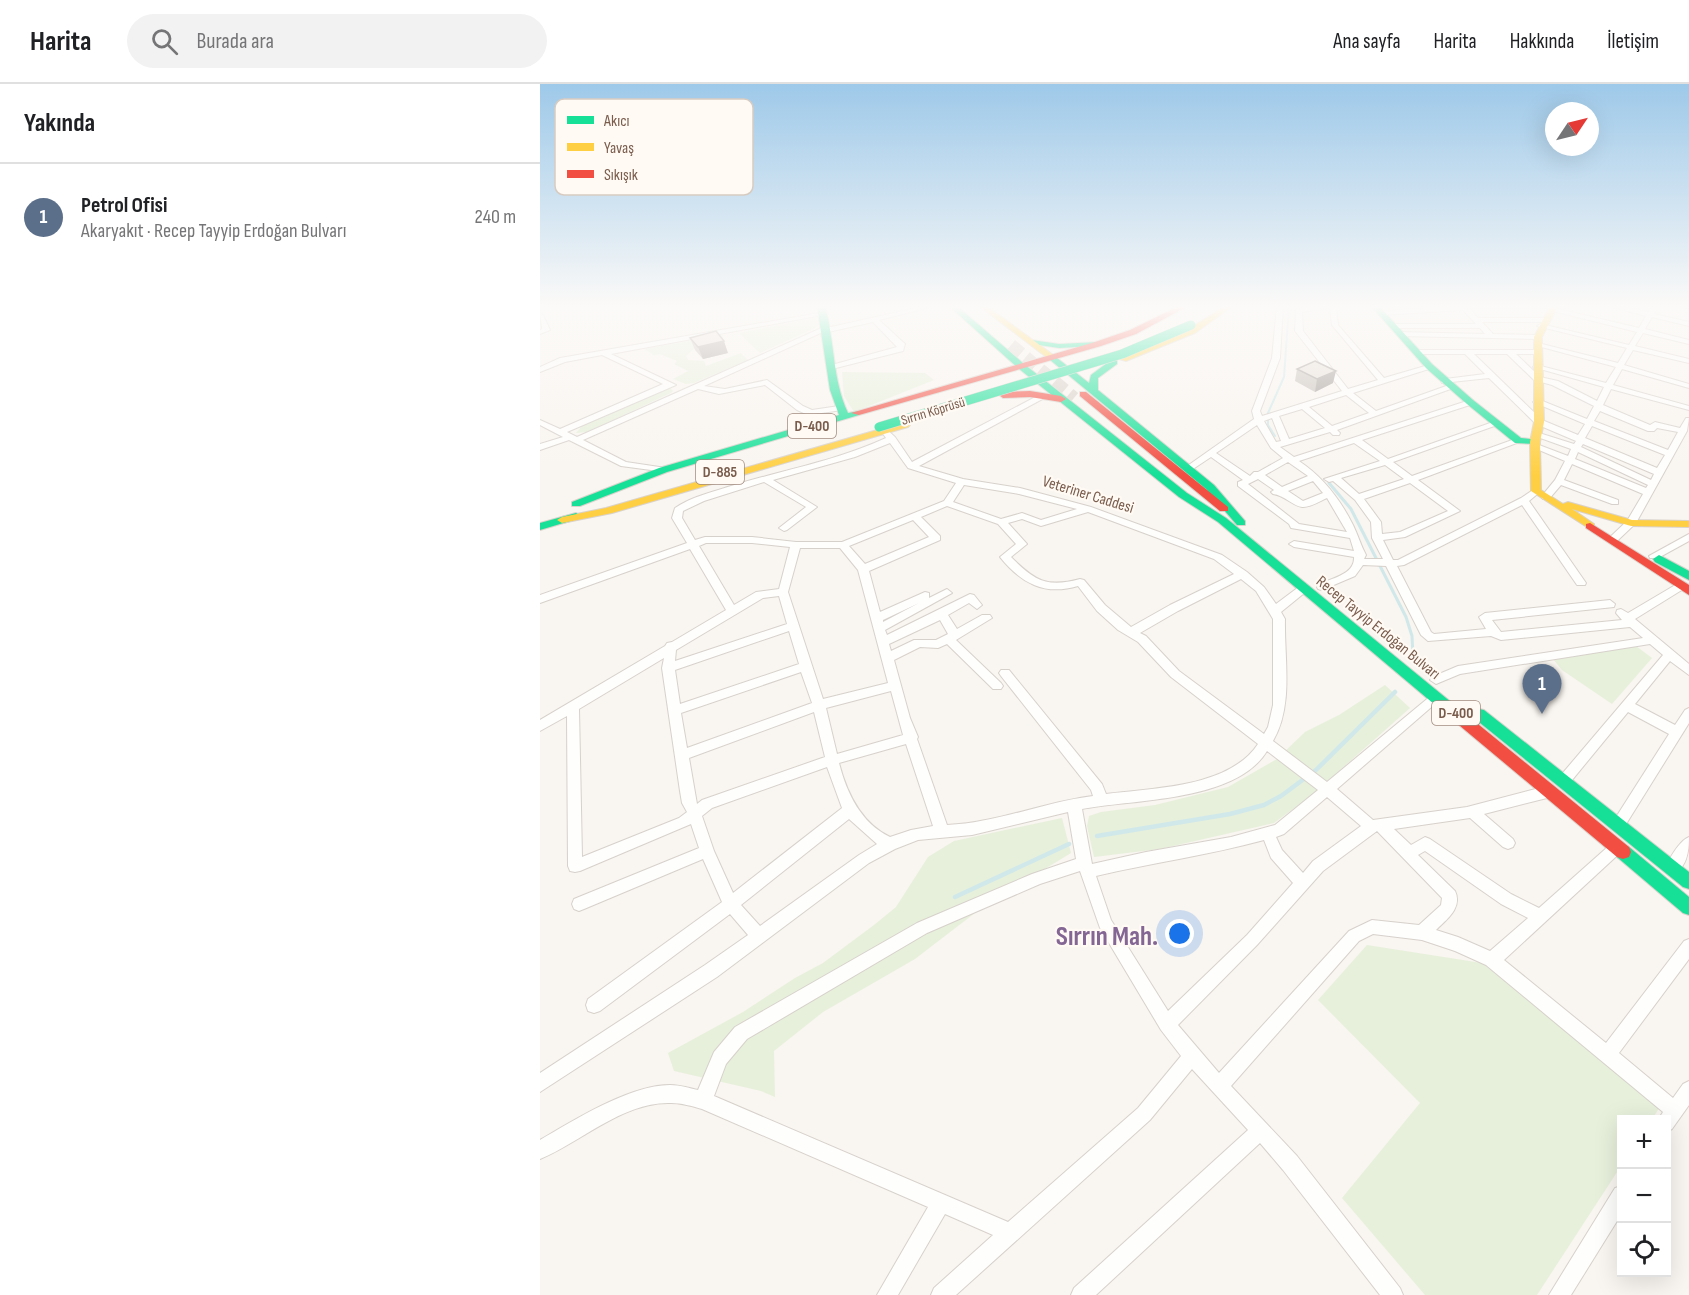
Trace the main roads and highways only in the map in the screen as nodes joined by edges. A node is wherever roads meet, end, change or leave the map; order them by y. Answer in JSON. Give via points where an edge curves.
{"nodes":[{"id":1,"x":830,"y":363,"type":"edge"},
{"id":2,"x":1000,"y":363,"type":"edge"},
{"id":3,"x":1021,"y":363,"type":"edge"},
{"id":4,"x":1033,"y":363,"type":"edge"},
{"id":5,"x":1059,"y":363,"type":"edge"},
{"id":6,"x":1095,"y":363,"type":"edge"},
{"id":7,"x":1112,"y":363,"type":"edge"},
{"id":8,"x":1113,"y":363,"type":"edge"},
{"id":9,"x":1426,"y":363,"type":"edge"},
{"id":10,"x":1539,"y":363,"type":"edge"},
{"id":11,"x":1021,"y":366,"type":"junction"},
{"id":12,"x":1072,"y":373,"type":"junction"},
{"id":13,"x":974,"y":380,"type":"junction"},
{"id":14,"x":1043,"y":389,"type":"junction"},
{"id":15,"x":1080,"y":394,"type":"junction"},
{"id":16,"x":842,"y":413,"type":"junction"},
{"id":17,"x":882,"y":429,"type":"junction"},
{"id":18,"x":1537,"y":437,"type":"junction"},
{"id":19,"x":1541,"y":494,"type":"junction"},
{"id":20,"x":576,"y":504,"type":"junction"},
{"id":21,"x":540,"y":515,"type":"edge"},
{"id":22,"x":1229,"y":519,"type":"junction"},
{"id":23,"x":1689,"y":524,"type":"edge"},
{"id":24,"x":540,"y":527,"type":"edge"},
{"id":25,"x":1613,"y":538,"type":"junction"},
{"id":26,"x":1686,"y":584,"type":"edge"},
{"id":27,"x":1453,"y":693,"type":"dead end"},
{"id":28,"x":1470,"y":706,"type":"dead end"},
{"id":29,"x":1689,"y":882,"type":"edge"},
{"id":30,"x":1689,"y":907,"type":"edge"}],
"edges":[{"from":1,"to":16,"type":"main road"},
{"from":2,"to":13,"type":"main road","via":[[992,372]]},
{"from":3,"to":11,"type":"main road"},
{"from":4,"to":11,"type":"main road","number":"D-400"},
{"from":5,"to":12,"type":"main road","number":"D-400"},
{"from":6,"to":17,"type":"main road","name":"Sırrın Köprüsü","number":"D-885","bridge":true},
{"from":7,"to":12,"type":"main road"},
{"from":8,"to":15,"type":"main road","via":[[1101,369]]},
{"from":9,"to":18,"type":"main road","via":[[1518,441]]},
{"from":10,"to":18,"type":"main road"},
{"from":11,"to":13,"type":"main road","number":"D-400"},
{"from":11,"to":14,"type":"main road"},
{"from":12,"to":14,"type":"main road"},
{"from":12,"to":15,"type":"main road","number":"D-400"},
{"from":13,"to":16,"type":"main road","number":"D-400"},
{"from":14,"to":15,"type":"main road"},
{"from":14,"to":17,"type":"main road","via":[[1003,395]]},
{"from":15,"to":22,"type":"main road","name":"Recep Tayyip Erdoğan Bulvarı"},
{"from":15,"to":22,"type":"main road","number":"D-400","via":[[1183,495]]},
{"from":15,"to":22,"type":"main road","number":"D-400","via":[[1210,487]]},
{"from":16,"to":20,"type":"main road","number":"D-400","via":[[663,470]]},
{"from":17,"to":20,"type":"main road","number":"D-885","via":[[761,448]]},
{"from":17,"to":24,"type":"main road","number":"D-885"},
{"from":18,"to":19,"type":"main road"},
{"from":19,"to":23,"type":"main road","via":[[1631,522]]},
{"from":19,"to":25,"type":"main road"},
{"from":20,"to":21,"type":"main road","number":"D-400"},
{"from":22,"to":27,"type":"main road","name":"Recep Tayyip Erdoğan Bulvarı","number":"D-400","via":[[1322,587]]},
{"from":22,"to":30,"type":"main road","name":"Recep Tayyip Erdoğan Bulvarı","number":"D-400","via":[[1304,588]]},
{"from":25,"to":26,"type":"main road"},
{"from":25,"to":26,"type":"main road","via":[[1654,556]]},
{"from":28,"to":29,"type":"main road","number":"D-400"}]}
